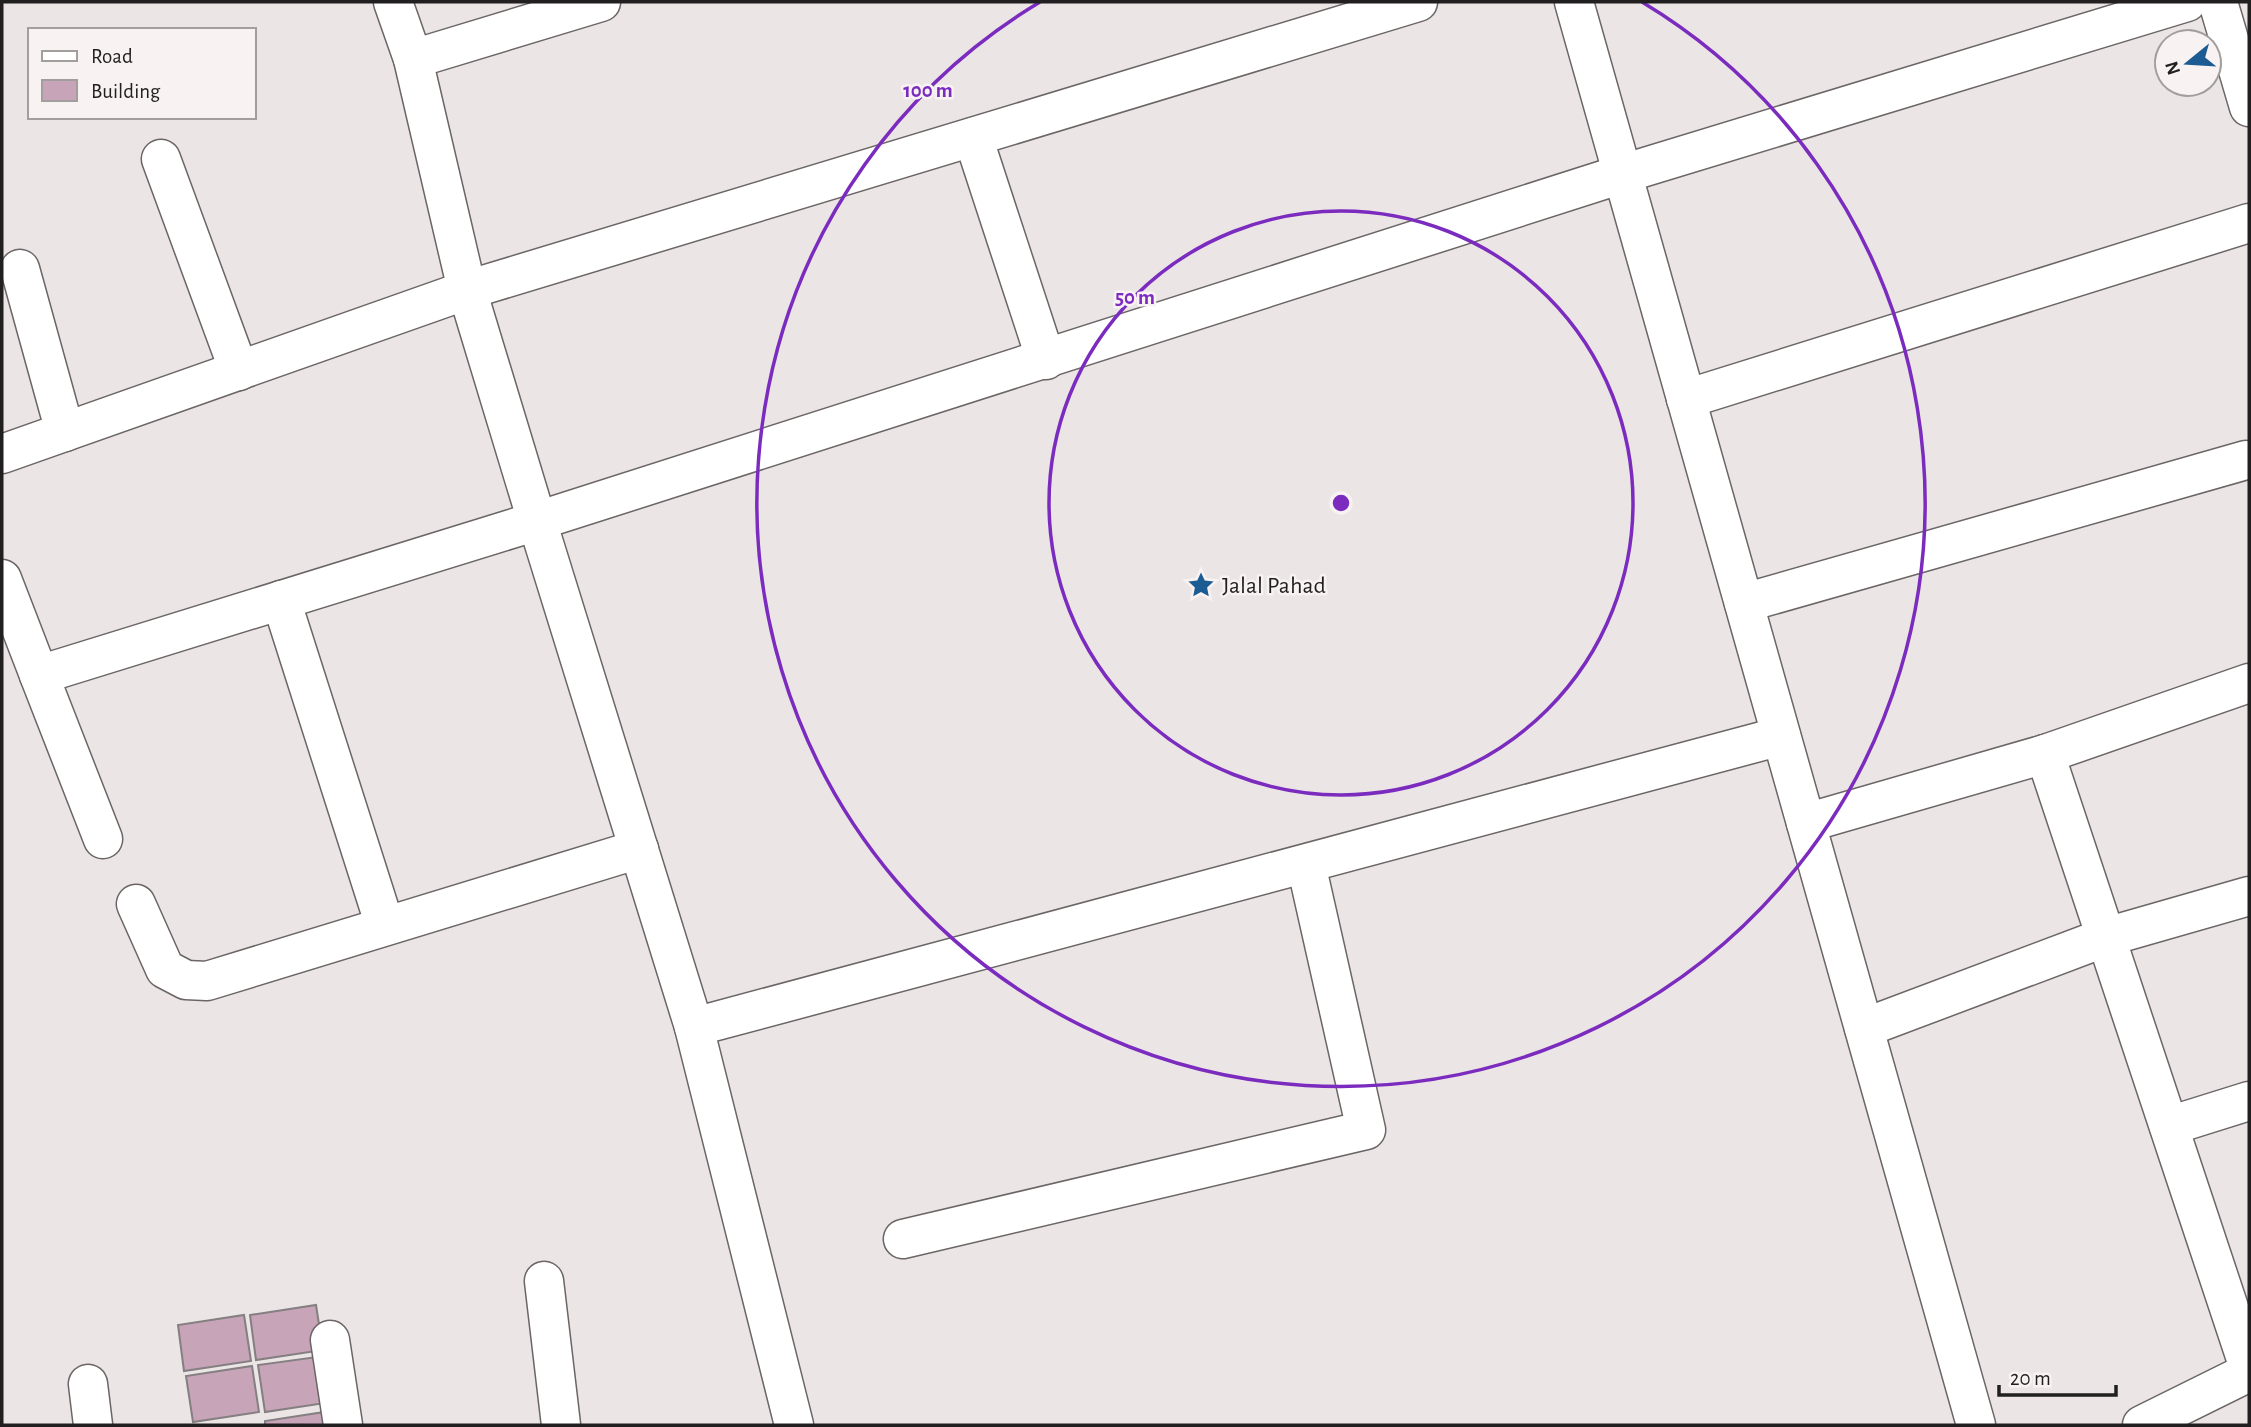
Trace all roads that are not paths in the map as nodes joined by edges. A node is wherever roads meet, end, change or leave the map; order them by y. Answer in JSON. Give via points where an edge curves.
{"nodes":[{"id":1,"x":393,"y":2,"type":"edge"},
{"id":2,"x":601,"y":2,"type":"edge"},
{"id":3,"x":1418,"y":2,"type":"edge"},
{"id":4,"x":1574,"y":2,"type":"edge"},
{"id":5,"x":2187,"y":2,"type":"edge"},
{"id":6,"x":2218,"y":2,"type":"edge"},
{"id":7,"x":413,"y":59,"type":"junction"},
{"id":8,"x":2249,"y":107,"type":"edge"},
{"id":9,"x":973,"y":137,"type":"junction"},
{"id":10,"x":161,"y":159,"type":"dead end"},
{"id":11,"x":1622,"y":174,"type":"junction"},
{"id":12,"x":2249,"y":223,"type":"edge"},
{"id":13,"x":20,"y":269,"type":"dead end"},
{"id":14,"x":467,"y":290,"type":"junction"},
{"id":15,"x":1046,"y":360,"type":"junction"},
{"id":16,"x":239,"y":371,"type":"junction"},
{"id":17,"x":1686,"y":399,"type":"junction"},
{"id":18,"x":65,"y":432,"type":"junction"},
{"id":19,"x":2,"y":454,"type":"edge"},
{"id":20,"x":2248,"y":464,"type":"edge"},
{"id":21,"x":537,"y":521,"type":"junction"},
{"id":22,"x":2,"y":579,"type":"edge"},
{"id":23,"x":281,"y":600,"type":"junction"},
{"id":24,"x":1744,"y":603,"type":"junction"},
{"id":25,"x":38,"y":675,"type":"junction"},
{"id":26,"x":2249,"y":682,"type":"edge"},
{"id":27,"x":1781,"y":736,"type":"junction"},
{"id":28,"x":2045,"y":754,"type":"junction"},
{"id":29,"x":1806,"y":823,"type":"junction"},
{"id":30,"x":103,"y":839,"type":"dead end"},
{"id":31,"x":639,"y":849,"type":"junction"},
{"id":32,"x":1306,"y":864,"type":"junction"},
{"id":33,"x":2249,"y":897,"type":"edge"},
{"id":34,"x":136,"y":904,"type":"dead end"},
{"id":35,"x":385,"y":926,"type":"junction"},
{"id":36,"x":2106,"y":937,"type":"junction"},
{"id":37,"x":694,"y":1027,"type":"junction"},
{"id":38,"x":1864,"y":1028,"type":"junction"},
{"id":39,"x":2249,"y":1101,"type":"edge"},
{"id":40,"x":2169,"y":1126,"type":"junction"},
{"id":41,"x":902,"y":1239,"type":"dead end"},
{"id":42,"x":544,"y":1280,"type":"dead end"},
{"id":43,"x":330,"y":1340,"type":"dead end"},
{"id":44,"x":2249,"y":1370,"type":"edge"},
{"id":45,"x":88,"y":1384,"type":"dead end"},
{"id":46,"x":93,"y":1425,"type":"edge"},
{"id":47,"x":343,"y":1425,"type":"edge"},
{"id":48,"x":561,"y":1425,"type":"edge"},
{"id":49,"x":793,"y":1425,"type":"edge"},
{"id":50,"x":1976,"y":1425,"type":"edge"},
{"id":51,"x":2143,"y":1425,"type":"edge"}],
"edges":[{"from":1,"to":7,"type":"street"},
{"from":2,"to":7,"type":"street"},
{"from":3,"to":9,"type":"street"},
{"from":4,"to":11,"type":"street"},
{"from":5,"to":11,"type":"street"},
{"from":6,"to":8,"type":"street"},
{"from":7,"to":14,"type":"street"},
{"from":9,"to":14,"type":"street"},
{"from":9,"to":15,"type":"street"},
{"from":10,"to":16,"type":"street"},
{"from":11,"to":15,"type":"street"},
{"from":11,"to":17,"type":"street"},
{"from":12,"to":17,"type":"street"},
{"from":13,"to":18,"type":"street"},
{"from":14,"to":16,"type":"street"},
{"from":14,"to":21,"type":"street"},
{"from":15,"to":21,"type":"street"},
{"from":16,"to":18,"type":"street"},
{"from":17,"to":24,"type":"street"},
{"from":18,"to":19,"type":"street"},
{"from":20,"to":24,"type":"street"},
{"from":21,"to":23,"type":"street"},
{"from":21,"to":31,"type":"street"},
{"from":22,"to":25,"type":"street"},
{"from":23,"to":25,"type":"street"},
{"from":23,"to":35,"type":"street"},
{"from":24,"to":27,"type":"street"},
{"from":25,"to":30,"type":"street"},
{"from":26,"to":28,"type":"street"},
{"from":27,"to":29,"type":"street"},
{"from":27,"to":32,"type":"street"},
{"from":28,"to":29,"type":"street"},
{"from":28,"to":36,"type":"street"},
{"from":29,"to":38,"type":"street"},
{"from":31,"to":35,"type":"street"},
{"from":31,"to":37,"type":"street"},
{"from":32,"to":37,"type":"street"},
{"from":32,"to":41,"type":"street","via":[[1366,1130]]},
{"from":33,"to":36,"type":"street"},
{"from":34,"to":35,"type":"street","via":[[165,969],[186,981],[207,981]]},
{"from":36,"to":38,"type":"street"},
{"from":36,"to":40,"type":"street"},
{"from":37,"to":49,"type":"street"},
{"from":38,"to":50,"type":"street"},
{"from":39,"to":40,"type":"street"},
{"from":40,"to":44,"type":"street"},
{"from":42,"to":48,"type":"street"},
{"from":43,"to":47,"type":"street"},
{"from":44,"to":51,"type":"street"},
{"from":45,"to":46,"type":"street"}]}
